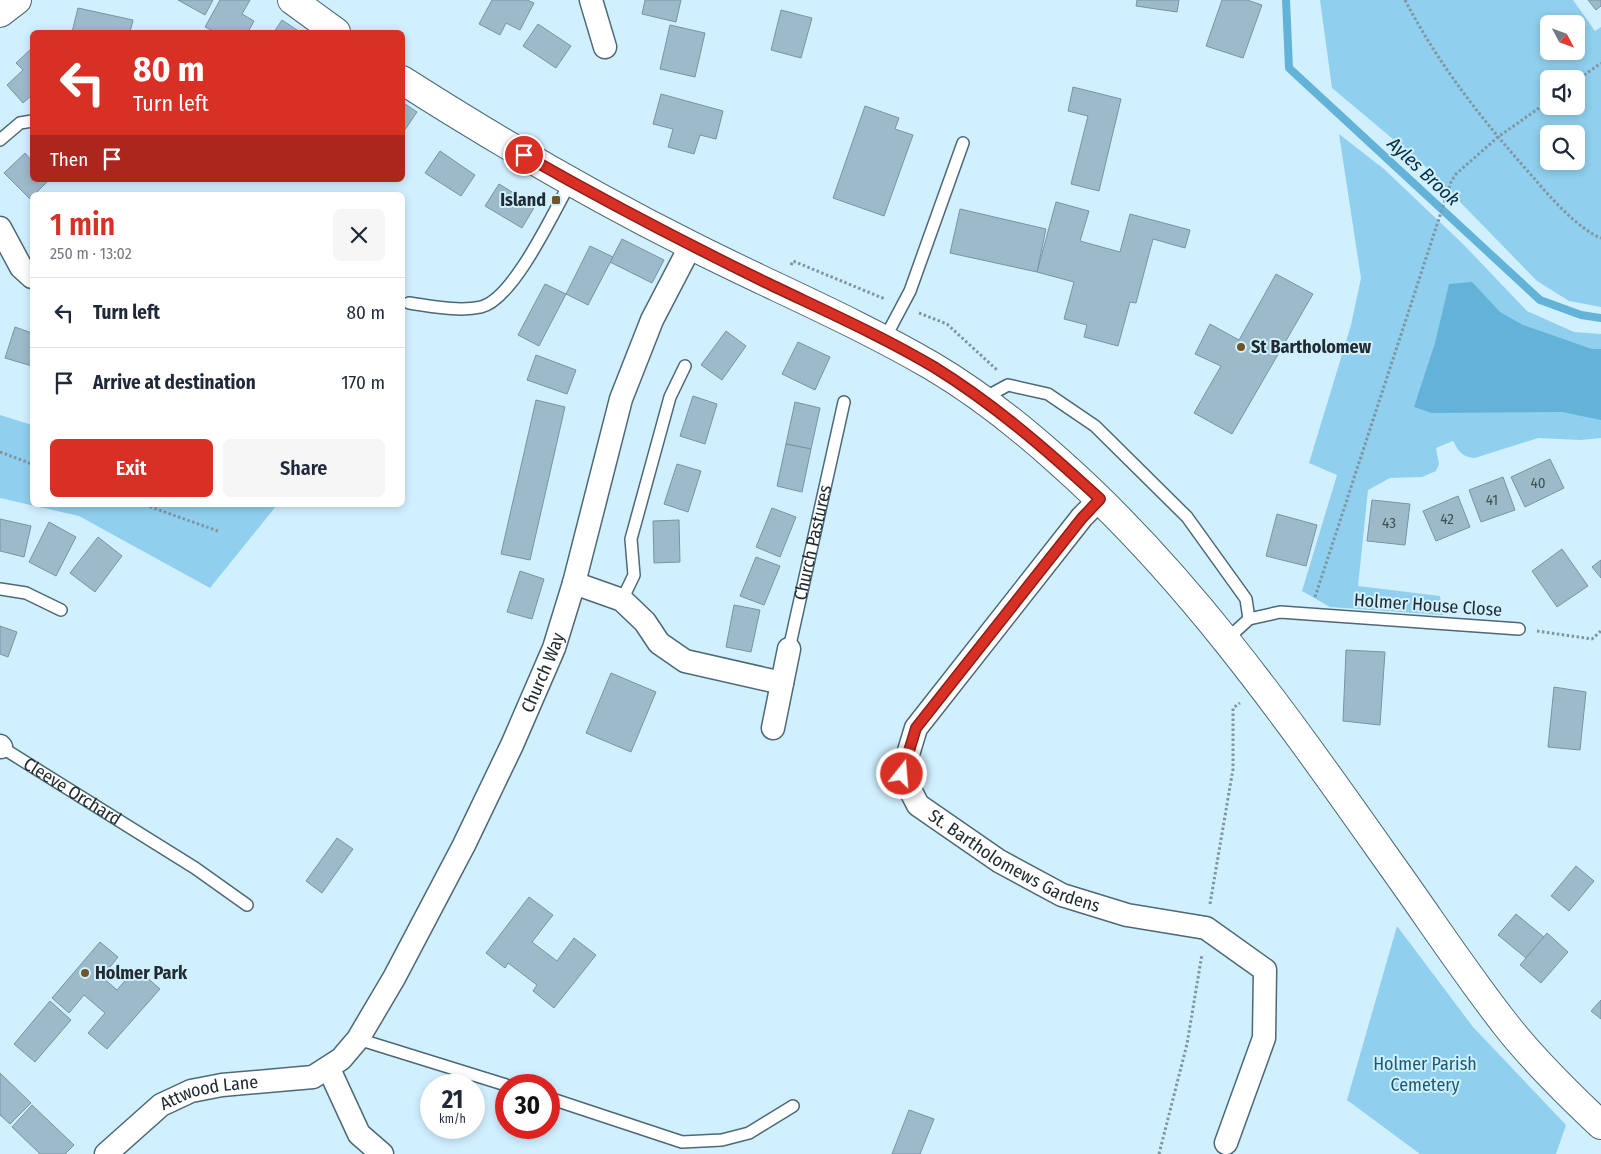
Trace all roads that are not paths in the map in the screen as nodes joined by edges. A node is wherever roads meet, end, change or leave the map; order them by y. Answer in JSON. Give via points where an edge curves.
{"nodes":[{"id":1,"x":17,"y":0,"type":"edge"},
{"id":2,"x":292,"y":0,"type":"edge"},
{"id":3,"x":590,"y":0,"type":"edge"},
{"id":4,"x":0,"y":13,"type":"edge"},
{"id":5,"x":333,"y":30,"type":"edge"},
{"id":6,"x":604,"y":46,"type":"dead end"},
{"id":7,"x":405,"y":82,"type":"edge"},
{"id":8,"x":30,"y":121,"type":"edge"},
{"id":9,"x":0,"y":140,"type":"edge"},
{"id":10,"x":963,"y":143,"type":"dead end"},
{"id":11,"x":570,"y":181,"type":"junction"},
{"id":12,"x":0,"y":228,"type":"edge"},
{"id":13,"x":691,"y":245,"type":"junction"},
{"id":14,"x":30,"y":275,"type":"edge"},
{"id":15,"x":409,"y":303,"type":"dead end"},
{"id":16,"x":884,"y":340,"type":"junction"},
{"id":17,"x":685,"y":366,"type":"dead end"},
{"id":18,"x":982,"y":399,"type":"junction"},
{"id":19,"x":844,"y":402,"type":"dead end"},
{"id":20,"x":1100,"y":499,"type":"junction"},
{"id":21,"x":574,"y":583,"type":"junction"},
{"id":22,"x":0,"y":589,"type":"edge"},
{"id":23,"x":622,"y":600,"type":"junction"},
{"id":24,"x":61,"y":610,"type":"dead end"},
{"id":25,"x":1250,"y":619,"type":"junction"},
{"id":26,"x":1519,"y":628,"type":"road end"},
{"id":27,"x":1226,"y":640,"type":"junction"},
{"id":28,"x":789,"y":648,"type":"joint"},
{"id":29,"x":782,"y":683,"type":"junction"},
{"id":30,"x":773,"y":728,"type":"dead end"},
{"id":31,"x":1,"y":746,"type":"edge"},
{"id":32,"x":247,"y":905,"type":"dead end"},
{"id":33,"x":358,"y":1038,"type":"junction"},
{"id":34,"x":329,"y":1069,"type":"junction"},
{"id":35,"x":495,"y":1082,"type":"edge"},
{"id":36,"x":560,"y":1102,"type":"edge"},
{"id":37,"x":793,"y":1106,"type":"dead end"},
{"id":38,"x":1601,"y":1126,"type":"edge"},
{"id":39,"x":1226,"y":1143,"type":"dead end"},
{"id":40,"x":106,"y":1154,"type":"edge"},
{"id":41,"x":382,"y":1154,"type":"edge"}],
"edges":[{"from":1,"to":4,"type":"main road"},
{"from":2,"to":5,"type":"main road"},
{"from":3,"to":6,"type":"street"},
{"from":7,"to":11,"type":"main road"},
{"from":8,"to":9,"type":"lane","via":[[20,123]]},
{"from":10,"to":16,"type":"lane","via":[[910,291]]},
{"from":11,"to":13,"type":"main road"},
{"from":11,"to":15,"type":"lane","via":[[525,263],[499,296],[484,307],[472,309]]},
{"from":12,"to":14,"type":"street","via":[[21,267]]},
{"from":13,"to":16,"type":"main road"},
{"from":13,"to":21,"type":"street","name":"Church Way","via":[[652,320],[621,399]]},
{"from":16,"to":18,"type":"main road"},
{"from":17,"to":23,"type":"lane","via":[[670,397],[631,539],[634,575]]},
{"from":18,"to":20,"type":"main road"},
{"from":18,"to":25,"type":"lane","via":[[1008,385],[1048,394],[1095,426],[1188,517],[1246,599]]},
{"from":19,"to":28,"type":"lane","name":"Church Pastures"},
{"from":20,"to":27,"type":"main road","via":[[1144,544]]},
{"from":20,"to":39,"type":"street","name":"St. Bartholomews Gardens","via":[[916,728],[902,774],[918,805],[999,861],[1062,895],[1128,915],[1206,928],[1264,970],[1264,1038]]},
{"from":21,"to":23,"type":"street"},
{"from":21,"to":33,"type":"street","name":"Church Way","via":[[554,648],[512,745],[464,845],[394,978]]},
{"from":22,"to":24,"type":"lane","via":[[26,593]]},
{"from":23,"to":29,"type":"street","via":[[645,622],[659,643],[685,661]]},
{"from":25,"to":26,"type":"lane","name":"Holmer House Close","via":[[1280,612]]},
{"from":25,"to":27,"type":"lane"},
{"from":27,"to":38,"type":"main road","via":[[1278,706],[1507,1026]]},
{"from":28,"to":29,"type":"street","name":"Church Pastures"},
{"from":29,"to":30,"type":"street","name":"Church Pastures"},
{"from":31,"to":32,"type":"lane","name":"Cleeve Orchard","via":[[195,868]]},
{"from":33,"to":34,"type":"street","name":"Church Way"},
{"from":33,"to":35,"type":"lane"},
{"from":34,"to":40,"type":"street","name":"Attwood Lane","via":[[313,1077],[191,1091],[161,1105]]},
{"from":34,"to":41,"type":"street","via":[[359,1134]]},
{"from":36,"to":37,"type":"lane","via":[[682,1142],[722,1140],[750,1133]]}]}
